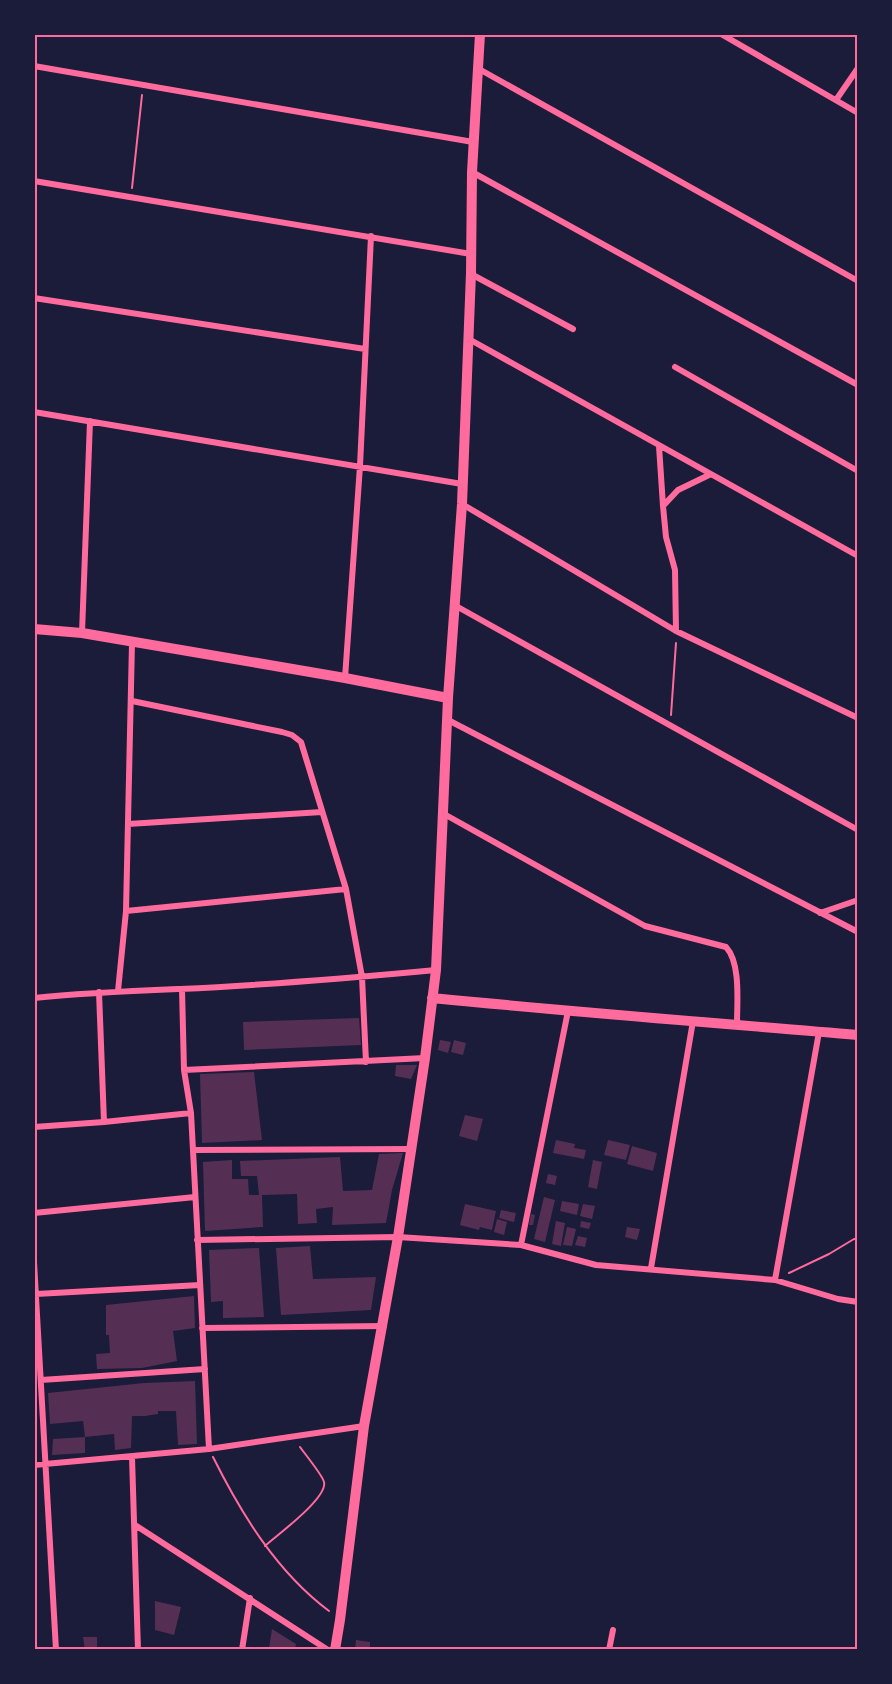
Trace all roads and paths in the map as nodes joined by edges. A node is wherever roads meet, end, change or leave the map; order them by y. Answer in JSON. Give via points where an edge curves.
{"nodes":[{"id":1,"x":480,"y":34,"type":"edge"},
{"id":2,"x":721,"y":34,"type":"edge"},
{"id":3,"x":34,"y":66,"type":"edge"},
{"id":4,"x":858,"y":68,"type":"edge"},
{"id":5,"x":479,"y":69,"type":"junction"},
{"id":6,"x":143,"y":84,"type":"junction"},
{"id":7,"x":836,"y":100,"type":"junction"},
{"id":8,"x":858,"y":112,"type":"edge"},
{"id":9,"x":473,"y":142,"type":"junction"},
{"id":10,"x":472,"y":172,"type":"junction"},
{"id":11,"x":34,"y":181,"type":"edge"},
{"id":12,"x":131,"y":195,"type":"junction"},
{"id":13,"x":371,"y":236,"type":"junction"},
{"id":14,"x":471,"y":254,"type":"junction"},
{"id":15,"x":471,"y":273,"type":"junction"},
{"id":16,"x":858,"y":281,"type":"edge"},
{"id":17,"x":34,"y":298,"type":"edge"},
{"id":18,"x":573,"y":329,"type":"dead end"},
{"id":19,"x":467,"y":337,"type":"junction"},
{"id":20,"x":365,"y":349,"type":"junction"},
{"id":21,"x":675,"y":367,"type":"dead end"},
{"id":22,"x":858,"y":385,"type":"edge"},
{"id":23,"x":34,"y":412,"type":"edge"},
{"id":24,"x":90,"y":421,"type":"junction"},
{"id":25,"x":659,"y":446,"type":"junction"},
{"id":26,"x":360,"y":466,"type":"junction"},
{"id":27,"x":858,"y":471,"type":"edge"},
{"id":28,"x":710,"y":475,"type":"junction"},
{"id":29,"x":462,"y":484,"type":"junction"},
{"id":30,"x":462,"y":504,"type":"junction"},
{"id":31,"x":663,"y":506,"type":"junction"},
{"id":32,"x":858,"y":556,"type":"edge"},
{"id":33,"x":456,"y":606,"type":"junction"},
{"id":34,"x":34,"y":629,"type":"edge"},
{"id":35,"x":676,"y":631,"type":"junction"},
{"id":36,"x":82,"y":633,"type":"junction"},
{"id":37,"x":132,"y":643,"type":"junction"},
{"id":38,"x":345,"y":678,"type":"junction"},
{"id":39,"x":448,"y":698,"type":"junction"},
{"id":40,"x":132,"y":701,"type":"junction"},
{"id":41,"x":858,"y":718,"type":"edge"},
{"id":42,"x":447,"y":720,"type":"junction"},
{"id":43,"x":670,"y":727,"type":"junction"},
{"id":44,"x":322,"y":812,"type":"junction"},
{"id":45,"x":444,"y":814,"type":"junction"},
{"id":46,"x":128,"y":824,"type":"junction"},
{"id":47,"x":858,"y":830,"type":"edge"},
{"id":48,"x":346,"y":888,"type":"junction"},
{"id":49,"x":858,"y":900,"type":"edge"},
{"id":50,"x":126,"y":911,"type":"junction"},
{"id":51,"x":820,"y":913,"type":"junction"},
{"id":52,"x":858,"y":932,"type":"edge"},
{"id":53,"x":436,"y":970,"type":"junction"},
{"id":54,"x":362,"y":977,"type":"junction"},
{"id":55,"x":182,"y":989,"type":"junction"},
{"id":56,"x":118,"y":991,"type":"junction"},
{"id":57,"x":99,"y":992,"type":"junction"},
{"id":58,"x":34,"y":998,"type":"edge"},
{"id":59,"x":432,"y":998,"type":"junction"},
{"id":60,"x":568,"y":1011,"type":"junction"},
{"id":61,"x":693,"y":1021,"type":"junction"},
{"id":62,"x":737,"y":1024,"type":"junction"},
{"id":63,"x":819,"y":1032,"type":"junction"},
{"id":64,"x":858,"y":1035,"type":"edge"},
{"id":65,"x":425,"y":1058,"type":"junction"},
{"id":66,"x":366,"y":1062,"type":"junction"},
{"id":67,"x":184,"y":1070,"type":"junction"},
{"id":68,"x":191,"y":1113,"type":"junction"},
{"id":69,"x":104,"y":1122,"type":"junction"},
{"id":70,"x":34,"y":1127,"type":"edge"},
{"id":71,"x":412,"y":1149,"type":"junction"},
{"id":72,"x":193,"y":1150,"type":"junction"},
{"id":73,"x":195,"y":1197,"type":"junction"},
{"id":74,"x":34,"y":1213,"type":"edge"},
{"id":75,"x":399,"y":1237,"type":"junction"},
{"id":76,"x":858,"y":1239,"type":"edge"},
{"id":77,"x":197,"y":1240,"type":"junction"},
{"id":78,"x":522,"y":1245,"type":"junction"},
{"id":79,"x":34,"y":1262,"type":"edge"},
{"id":80,"x":651,"y":1268,"type":"junction"},
{"id":81,"x":776,"y":1280,"type":"junction"},
{"id":82,"x":200,"y":1285,"type":"junction"},
{"id":83,"x":36,"y":1294,"type":"junction"},
{"id":84,"x":858,"y":1302,"type":"edge"},
{"id":85,"x":384,"y":1326,"type":"junction"},
{"id":86,"x":202,"y":1328,"type":"junction"},
{"id":87,"x":205,"y":1369,"type":"junction"},
{"id":88,"x":41,"y":1380,"type":"junction"},
{"id":89,"x":364,"y":1426,"type":"junction"},
{"id":90,"x":294,"y":1437,"type":"junction"},
{"id":91,"x":209,"y":1449,"type":"junction"},
{"id":92,"x":132,"y":1457,"type":"junction"},
{"id":93,"x":46,"y":1464,"type":"junction"},
{"id":94,"x":34,"y":1465,"type":"edge"},
{"id":95,"x":135,"y":1525,"type":"junction"},
{"id":96,"x":264,"y":1546,"type":"junction"},
{"id":97,"x":250,"y":1598,"type":"junction"},
{"id":98,"x":340,"y":1620,"type":"junction"},
{"id":99,"x":613,"y":1630,"type":"dead end"},
{"id":100,"x":56,"y":1650,"type":"edge"},
{"id":101,"x":138,"y":1650,"type":"edge"},
{"id":102,"x":242,"y":1650,"type":"edge"},
{"id":103,"x":328,"y":1650,"type":"edge"},
{"id":104,"x":334,"y":1650,"type":"edge"},
{"id":105,"x":609,"y":1650,"type":"edge"}],
"edges":[{"from":1,"to":5,"type":"street"},
{"from":2,"to":7,"type":"street"},
{"from":3,"to":6,"type":"street"},
{"from":4,"to":7,"type":"street"},
{"from":5,"to":9,"type":"street"},
{"from":5,"to":16,"type":"street"},
{"from":6,"to":9,"type":"street"},
{"from":6,"to":12,"type":"path"},
{"from":7,"to":8,"type":"street"},
{"from":9,"to":10,"type":"street"},
{"from":10,"to":14,"type":"street"},
{"from":10,"to":22,"type":"street"},
{"from":11,"to":12,"type":"street"},
{"from":12,"to":13,"type":"street"},
{"from":13,"to":14,"type":"street"},
{"from":13,"to":20,"type":"street"},
{"from":14,"to":15,"type":"street"},
{"from":15,"to":18,"type":"street"},
{"from":15,"to":19,"type":"street"},
{"from":17,"to":20,"type":"street"},
{"from":19,"to":25,"type":"street"},
{"from":19,"to":29,"type":"street"},
{"from":20,"to":26,"type":"street"},
{"from":21,"to":27,"type":"street"},
{"from":23,"to":24,"type":"street"},
{"from":24,"to":26,"type":"street"},
{"from":24,"to":36,"type":"street"},
{"from":25,"to":28,"type":"street"},
{"from":25,"to":31,"type":"street"},
{"from":26,"to":29,"type":"street"},
{"from":26,"to":38,"type":"street"},
{"from":28,"to":31,"type":"street","via":[[678,490]]},
{"from":28,"to":32,"type":"street"},
{"from":29,"to":30,"type":"street"},
{"from":30,"to":33,"type":"street"},
{"from":30,"to":35,"type":"street"},
{"from":31,"to":35,"type":"street","via":[[675,570]]},
{"from":33,"to":39,"type":"street"},
{"from":33,"to":43,"type":"street"},
{"from":34,"to":36,"type":"street"},
{"from":35,"to":41,"type":"street"},
{"from":35,"to":43,"type":"path"},
{"from":36,"to":37,"type":"street"},
{"from":37,"to":38,"type":"street"},
{"from":37,"to":40,"type":"street"},
{"from":38,"to":39,"type":"street"},
{"from":39,"to":42,"type":"street"},
{"from":40,"to":44,"type":"street","via":[[292,735],[303,747]]},
{"from":40,"to":46,"type":"street"},
{"from":42,"to":45,"type":"street"},
{"from":42,"to":51,"type":"street"},
{"from":43,"to":47,"type":"street"},
{"from":44,"to":46,"type":"street"},
{"from":44,"to":48,"type":"street"},
{"from":45,"to":53,"type":"street"},
{"from":45,"to":62,"type":"street","via":[[645,926],[726,947],[736,973]]},
{"from":46,"to":50,"type":"street"},
{"from":48,"to":50,"type":"street"},
{"from":48,"to":54,"type":"street"},
{"from":49,"to":51,"type":"street"},
{"from":50,"to":56,"type":"street"},
{"from":51,"to":52,"type":"street"},
{"from":53,"to":54,"type":"street"},
{"from":53,"to":59,"type":"street"},
{"from":54,"to":55,"type":"street"},
{"from":54,"to":66,"type":"street"},
{"from":55,"to":56,"type":"street"},
{"from":55,"to":67,"type":"street"},
{"from":56,"to":57,"type":"street"},
{"from":57,"to":58,"type":"street"},
{"from":57,"to":69,"type":"street"},
{"from":59,"to":60,"type":"street"},
{"from":59,"to":65,"type":"street"},
{"from":60,"to":61,"type":"street"},
{"from":60,"to":78,"type":"street"},
{"from":61,"to":62,"type":"street"},
{"from":61,"to":80,"type":"street"},
{"from":62,"to":63,"type":"street"},
{"from":63,"to":64,"type":"street"},
{"from":63,"to":81,"type":"street"},
{"from":65,"to":66,"type":"street"},
{"from":65,"to":71,"type":"street"},
{"from":66,"to":67,"type":"street"},
{"from":67,"to":68,"type":"street"},
{"from":68,"to":69,"type":"street"},
{"from":68,"to":72,"type":"street"},
{"from":69,"to":70,"type":"street"},
{"from":71,"to":72,"type":"street"},
{"from":71,"to":75,"type":"street"},
{"from":72,"to":73,"type":"street"},
{"from":73,"to":74,"type":"street"},
{"from":73,"to":77,"type":"street"},
{"from":75,"to":77,"type":"street"},
{"from":75,"to":78,"type":"street"},
{"from":75,"to":85,"type":"street"},
{"from":76,"to":81,"type":"path"},
{"from":77,"to":82,"type":"street"},
{"from":78,"to":80,"type":"street","via":[[596,1264]]},
{"from":79,"to":83,"type":"street"},
{"from":80,"to":81,"type":"street"},
{"from":81,"to":84,"type":"street"},
{"from":82,"to":83,"type":"street"},
{"from":82,"to":86,"type":"street"},
{"from":83,"to":88,"type":"street"},
{"from":85,"to":86,"type":"street"},
{"from":85,"to":89,"type":"street"},
{"from":86,"to":87,"type":"street"},
{"from":87,"to":88,"type":"street"},
{"from":87,"to":91,"type":"street"},
{"from":88,"to":93,"type":"street"},
{"from":89,"to":90,"type":"street"},
{"from":89,"to":98,"type":"street"},
{"from":90,"to":91,"type":"street"},
{"from":90,"to":96,"type":"path","via":[[324,1481],[324,1491]]},
{"from":91,"to":92,"type":"street"},
{"from":91,"to":96,"type":"path"},
{"from":92,"to":93,"type":"street"},
{"from":92,"to":95,"type":"street"},
{"from":93,"to":94,"type":"street"},
{"from":93,"to":100,"type":"street"},
{"from":95,"to":97,"type":"street"},
{"from":95,"to":101,"type":"street"},
{"from":96,"to":98,"type":"path","via":[[309,1596]]},
{"from":97,"to":102,"type":"street"},
{"from":97,"to":103,"type":"street"},
{"from":98,"to":104,"type":"street"},
{"from":99,"to":105,"type":"street"}]}
